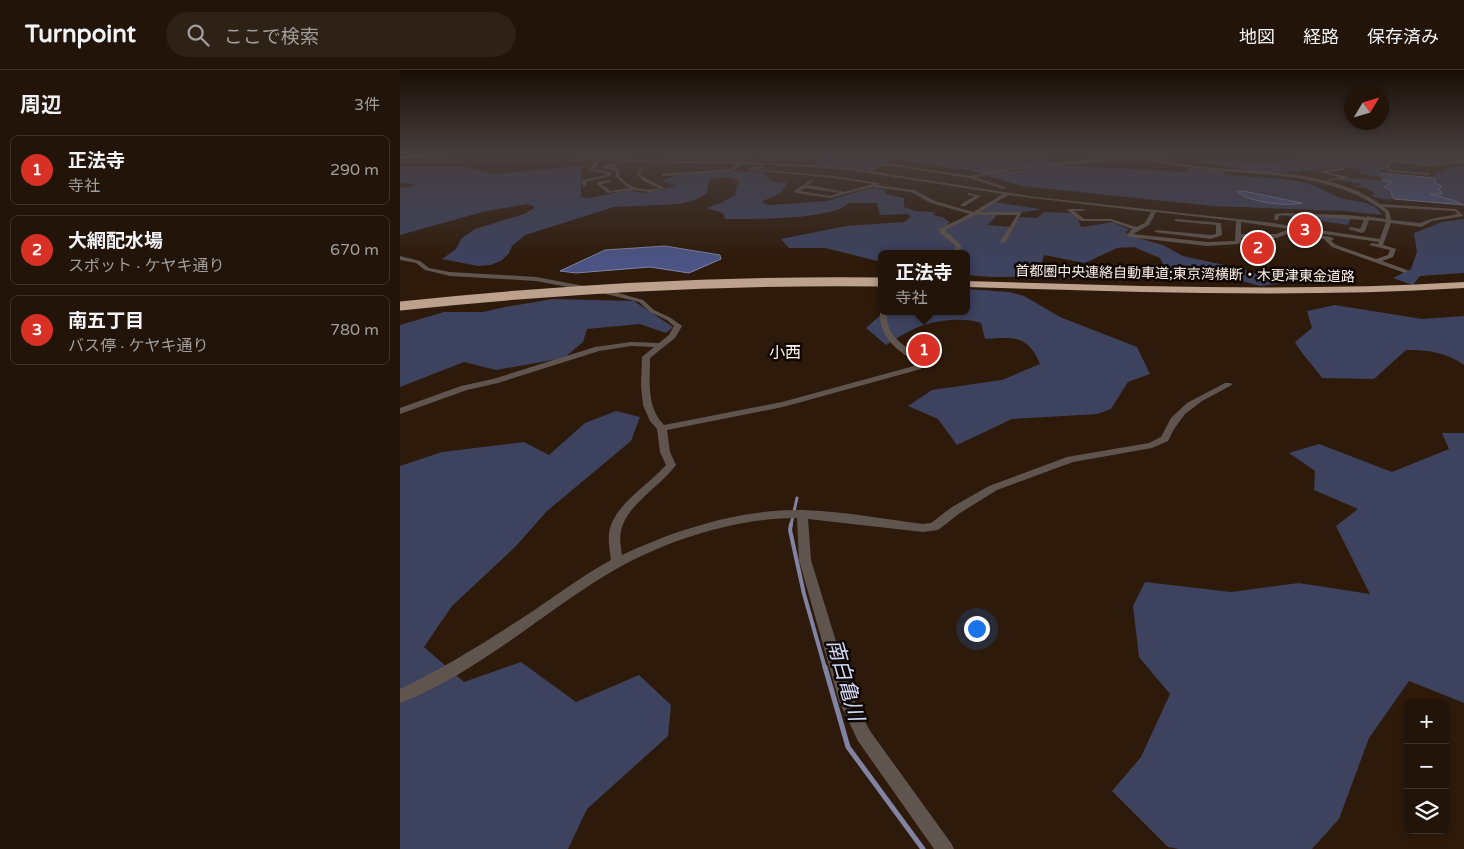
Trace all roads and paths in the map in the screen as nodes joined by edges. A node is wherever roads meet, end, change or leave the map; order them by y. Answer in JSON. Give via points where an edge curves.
{"nodes":[{"id":1,"x":606,"y":189,"type":"edge"},
{"id":2,"x":628,"y":189,"type":"edge"},
{"id":3,"x":634,"y":189,"type":"edge"},
{"id":4,"x":654,"y":189,"type":"edge"},
{"id":5,"x":799,"y":189,"type":"edge"},
{"id":6,"x":823,"y":189,"type":"edge"},
{"id":7,"x":858,"y":189,"type":"edge"},
{"id":8,"x":898,"y":189,"type":"edge"},
{"id":9,"x":942,"y":189,"type":"edge"},
{"id":10,"x":976,"y":189,"type":"edge"},
{"id":11,"x":1011,"y":189,"type":"edge"},
{"id":12,"x":1345,"y":189,"type":"edge"},
{"id":13,"x":956,"y":192,"type":"dead end"},
{"id":14,"x":846,"y":193,"type":"junction"},
{"id":15,"x":964,"y":193,"type":"dead end"},
{"id":16,"x":1006,"y":194,"type":"junction"},
{"id":17,"x":936,"y":196,"type":"dead end"},
{"id":18,"x":963,"y":205,"type":"junction"},
{"id":19,"x":1380,"y":205,"type":"junction"},
{"id":20,"x":982,"y":208,"type":"junction"},
{"id":21,"x":1154,"y":211,"type":"junction"},
{"id":22,"x":1387,"y":211,"type":"junction"},
{"id":23,"x":974,"y":214,"type":"junction"},
{"id":24,"x":1129,"y":218,"type":"dead end"},
{"id":25,"x":1150,"y":218,"type":"junction"},
{"id":26,"x":1160,"y":218,"type":"dead end"},
{"id":27,"x":1368,"y":218,"type":"junction"},
{"id":28,"x":1448,"y":218,"type":"junction"},
{"id":29,"x":1169,"y":219,"type":"dead end"},
{"id":30,"x":1276,"y":219,"type":"junction"},
{"id":31,"x":1389,"y":220,"type":"junction"},
{"id":32,"x":1121,"y":223,"type":"junction"},
{"id":33,"x":1220,"y":224,"type":"junction"},
{"id":34,"x":1240,"y":224,"type":"junction"},
{"id":35,"x":1315,"y":224,"type":"dead end"},
{"id":36,"x":1343,"y":228,"type":"dead end"},
{"id":37,"x":1136,"y":229,"type":"junction"},
{"id":38,"x":1287,"y":232,"type":"junction"},
{"id":39,"x":1239,"y":236,"type":"junction"},
{"id":40,"x":1326,"y":239,"type":"junction"},
{"id":41,"x":1003,"y":242,"type":"dead end"},
{"id":42,"x":1381,"y":244,"type":"junction"},
{"id":43,"x":956,"y":250,"type":"edge"},
{"id":44,"x":400,"y":258,"type":"edge"},
{"id":45,"x":1376,"y":261,"type":"junction"},
{"id":46,"x":1405,"y":270,"type":"dead end"},
{"id":47,"x":878,"y":282,"type":"edge"},
{"id":48,"x":970,"y":284,"type":"edge"},
{"id":49,"x":1464,"y":285,"type":"edge"},
{"id":50,"x":400,"y":306,"type":"edge"},
{"id":51,"x":883,"y":315,"type":"edge"},
{"id":52,"x":660,"y":345,"type":"junction"},
{"id":53,"x":1228,"y":385,"type":"dead end"},
{"id":54,"x":400,"y":411,"type":"edge"},
{"id":55,"x":662,"y":428,"type":"junction"},
{"id":56,"x":802,"y":514,"type":"junction"},
{"id":57,"x":617,"y":562,"type":"junction"},
{"id":58,"x":400,"y":696,"type":"edge"},
{"id":59,"x":945,"y":849,"type":"edge"}],
"edges":[{"from":1,"to":2,"type":"street"},
{"from":3,"to":4,"type":"street"},
{"from":5,"to":14,"type":"street","via":[[796,192],[830,197]]},
{"from":6,"to":14,"type":"street"},
{"from":7,"to":14,"type":"street"},
{"from":8,"to":23,"type":"street","via":[[912,191],[933,202]]},
{"from":9,"to":13,"type":"street"},
{"from":10,"to":16,"type":"street"},
{"from":11,"to":30,"type":"street"},
{"from":12,"to":19,"type":"street"},
{"from":15,"to":18,"type":"street","via":[[979,196]]},
{"from":16,"to":20,"type":"street"},
{"from":16,"to":21,"type":"street"},
{"from":17,"to":18,"type":"street"},
{"from":18,"to":20,"type":"street"},
{"from":19,"to":22,"type":"street"},
{"from":19,"to":28,"type":"street","via":[[1456,210],[1462,215]]},
{"from":20,"to":23,"type":"street"},
{"from":21,"to":25,"type":"street"},
{"from":21,"to":34,"type":"street"},
{"from":22,"to":28,"type":"street"},
{"from":22,"to":31,"type":"street"},
{"from":23,"to":41,"type":"street","via":[[1020,212]]},
{"from":23,"to":43,"type":"street","via":[[942,229],[959,246]]},
{"from":24,"to":32,"type":"street"},
{"from":25,"to":26,"type":"street"},
{"from":25,"to":32,"type":"street","via":[[1069,210],[1083,220]]},
{"from":25,"to":37,"type":"street","via":[[1147,224]]},
{"from":27,"to":30,"type":"street","via":[[1283,214]]},
{"from":27,"to":31,"type":"street"},
{"from":27,"to":36,"type":"street","via":[[1362,231]]},
{"from":28,"to":31,"type":"street","via":[[1420,225]]},
{"from":29,"to":33,"type":"street"},
{"from":30,"to":35,"type":"street"},
{"from":31,"to":42,"type":"street"},
{"from":32,"to":37,"type":"street"},
{"from":33,"to":34,"type":"street"},
{"from":33,"to":37,"type":"street","via":[[1219,235],[1211,237]]},
{"from":34,"to":38,"type":"street"},
{"from":34,"to":39,"type":"street"},
{"from":34,"to":42,"type":"street"},
{"from":37,"to":39,"type":"street","via":[[1130,235],[1207,244],[1238,242]]},
{"from":38,"to":39,"type":"street","via":[[1277,236]]},
{"from":38,"to":40,"type":"street"},
{"from":40,"to":42,"type":"street"},
{"from":40,"to":45,"type":"street","via":[[1334,246]]},
{"from":42,"to":45,"type":"street","via":[[1393,249],[1391,256]]},
{"from":44,"to":52,"type":"street","via":[[450,274],[536,279],[641,301],[678,326],[672,336]]},
{"from":45,"to":46,"type":"street"},
{"from":47,"to":50,"type":"highway","bridge":true,"via":[[644,285]]},
{"from":48,"to":49,"type":"highway","name":"首都圏中央連絡自動車道;東京湾横断・木更津東金道路","via":[[1240,292],[1357,291]]},
{"from":51,"to":55,"type":"street","via":[[889,338],[919,362],[918,367],[783,404]]},
{"from":52,"to":54,"type":"street","via":[[598,348],[464,388]]},
{"from":52,"to":55,"type":"street","via":[[646,358],[646,399],[649,414]]},
{"from":53,"to":56,"type":"street","via":[[1184,408],[1164,439],[1152,445],[1071,459],[993,488],[934,527]]},
{"from":55,"to":57,"type":"street","via":[[665,452],[671,464],[662,478],[622,514],[615,532]]},
{"from":56,"to":57,"type":"street","via":[[731,522],[654,546]]},
{"from":56,"to":59,"type":"street","via":[[804,560],[847,701],[864,736]]},
{"from":57,"to":58,"type":"street","via":[[470,661]]}]}
